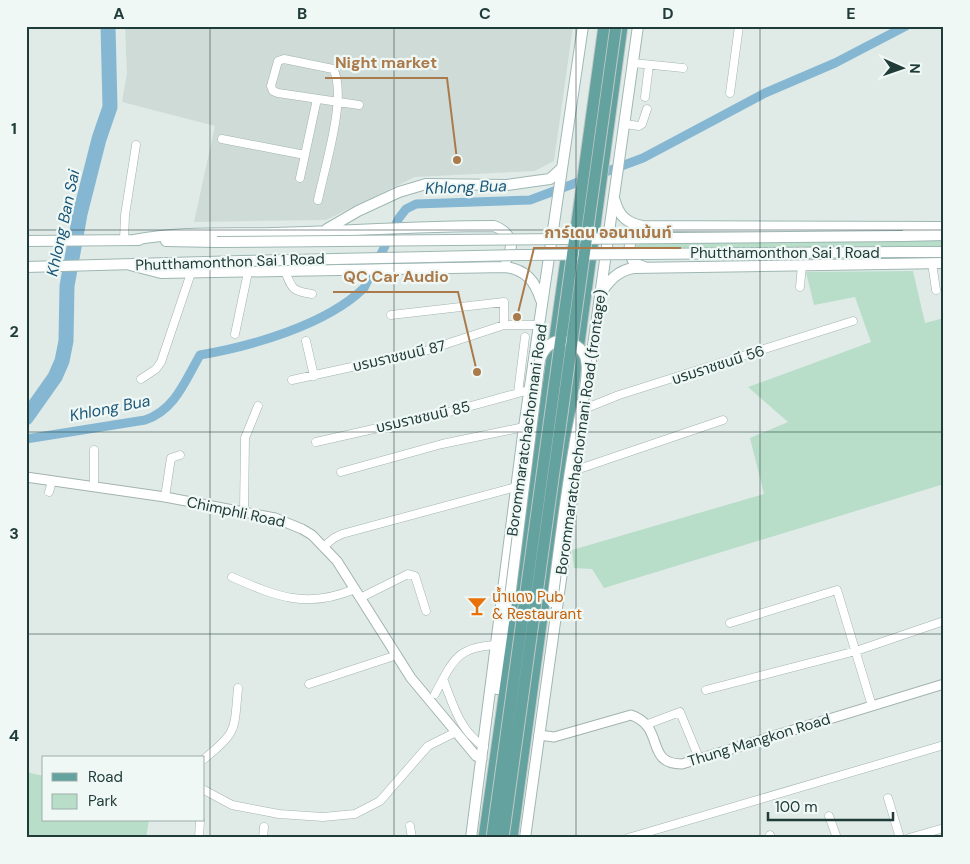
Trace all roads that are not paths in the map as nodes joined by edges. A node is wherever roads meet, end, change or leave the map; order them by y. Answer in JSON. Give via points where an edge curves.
{"nodes":[{"id":1,"x":583,"y":26,"type":"edge"},
{"id":2,"x":600,"y":26,"type":"edge"},
{"id":3,"x":604,"y":26,"type":"edge"},
{"id":4,"x":616,"y":26,"type":"edge"},
{"id":5,"x":622,"y":26,"type":"edge"},
{"id":6,"x":638,"y":26,"type":"edge"},
{"id":7,"x":739,"y":26,"type":"edge"},
{"id":8,"x":633,"y":63,"type":"junction"},
{"id":9,"x":649,"y":65,"type":"junction"},
{"id":10,"x":683,"y":68,"type":"dead end"},
{"id":11,"x":730,"y":93,"type":"dead end"},
{"id":12,"x":645,"y":97,"type":"dead end"},
{"id":13,"x":317,"y":99,"type":"junction"},
{"id":14,"x":338,"y":102,"type":"junction"},
{"id":15,"x":359,"y":105,"type":"dead end"},
{"id":16,"x":646,"y":109,"type":"dead end"},
{"id":17,"x":625,"y":124,"type":"junction"},
{"id":18,"x":222,"y":139,"type":"dead end"},
{"id":19,"x":136,"y":145,"type":"dead end"},
{"id":20,"x":305,"y":155,"type":"junction"},
{"id":21,"x":562,"y":168,"type":"junction"},
{"id":22,"x":300,"y":178,"type":"dead end"},
{"id":23,"x":614,"y":198,"type":"junction"},
{"id":24,"x":318,"y":200,"type":"dead end"},
{"id":25,"x":657,"y":226,"type":"junction"},
{"id":26,"x":944,"y":227,"type":"edge"},
{"id":27,"x":326,"y":230,"type":"junction"},
{"id":28,"x":944,"y":235,"type":"edge"},
{"id":29,"x":124,"y":240,"type":"junction"},
{"id":30,"x":26,"y":241,"type":"edge"},
{"id":31,"x":944,"y":252,"type":"edge"},
{"id":32,"x":932,"y":263,"type":"junction"},
{"id":33,"x":944,"y":263,"type":"edge"},
{"id":34,"x":130,"y":265,"type":"junction"},
{"id":35,"x":802,"y":265,"type":"junction"},
{"id":36,"x":489,"y":266,"type":"junction"},
{"id":37,"x":26,"y":267,"type":"edge"},
{"id":38,"x":655,"y":267,"type":"junction"},
{"id":39,"x":285,"y":271,"type":"junction"},
{"id":40,"x":248,"y":272,"type":"junction"},
{"id":41,"x":191,"y":273,"type":"junction"},
{"id":42,"x":800,"y":287,"type":"dead end"},
{"id":43,"x":936,"y":290,"type":"dead end"},
{"id":44,"x":601,"y":293,"type":"junction"},
{"id":45,"x":312,"y":294,"type":"dead end"},
{"id":46,"x":542,"y":304,"type":"junction"},
{"id":47,"x":391,"y":315,"type":"dead end"},
{"id":48,"x":853,"y":321,"type":"dead end"},
{"id":49,"x":504,"y":325,"type":"junction"},
{"id":50,"x":538,"y":325,"type":"junction"},
{"id":51,"x":235,"y":334,"type":"dead end"},
{"id":52,"x":525,"y":337,"type":"dead end"},
{"id":53,"x":306,"y":341,"type":"dead end"},
{"id":54,"x":314,"y":376,"type":"junction"},
{"id":55,"x":141,"y":379,"type":"dead end"},
{"id":56,"x":292,"y":380,"type":"dead end"},
{"id":57,"x":524,"y":391,"type":"junction"},
{"id":58,"x":258,"y":406,"type":"dead end"},
{"id":59,"x":584,"y":410,"type":"junction"},
{"id":60,"x":723,"y":420,"type":"dead end"},
{"id":61,"x":524,"y":427,"type":"junction"},
{"id":62,"x":316,"y":442,"type":"dead end"},
{"id":63,"x":94,"y":450,"type":"dead end"},
{"id":64,"x":180,"y":455,"type":"dead end"},
{"id":65,"x":576,"y":470,"type":"junction"},
{"id":66,"x":341,"y":472,"type":"dead end"},
{"id":67,"x":26,"y":477,"type":"edge"},
{"id":68,"x":52,"y":480,"type":"junction"},
{"id":69,"x":94,"y":486,"type":"junction"},
{"id":70,"x":516,"y":487,"type":"junction"},
{"id":71,"x":49,"y":492,"type":"dead end"},
{"id":72,"x":165,"y":497,"type":"junction"},
{"id":73,"x":244,"y":512,"type":"junction"},
{"id":74,"x":324,"y":547,"type":"junction"},
{"id":75,"x":232,"y":577,"type":"dead end"},
{"id":76,"x":355,"y":589,"type":"junction"},
{"id":77,"x":360,"y":598,"type":"junction"},
{"id":78,"x":426,"y":611,"type":"dead end"},
{"id":79,"x":944,"y":621,"type":"edge"},
{"id":80,"x":730,"y":623,"type":"dead end"},
{"id":81,"x":496,"y":645,"type":"junction"},
{"id":82,"x":856,"y":651,"type":"junction"},
{"id":83,"x":397,"y":655,"type":"junction"},
{"id":84,"x":443,"y":679,"type":"junction"},
{"id":85,"x":309,"y":684,"type":"dead end"},
{"id":86,"x":944,"y":684,"type":"edge"},
{"id":87,"x":238,"y":688,"type":"dead end"},
{"id":88,"x":706,"y":690,"type":"dead end"},
{"id":89,"x":435,"y":694,"type":"dead end"},
{"id":90,"x":872,"y":706,"type":"junction"},
{"id":91,"x":648,"y":724,"type":"junction"},
{"id":92,"x":456,"y":732,"type":"junction"},
{"id":93,"x":539,"y":735,"type":"junction"},
{"id":94,"x":484,"y":744,"type":"junction"},
{"id":95,"x":944,"y":746,"type":"edge"},
{"id":96,"x":205,"y":758,"type":"edge"},
{"id":97,"x":698,"y":758,"type":"junction"},
{"id":98,"x":482,"y":759,"type":"junction"},
{"id":99,"x":205,"y":791,"type":"edge"},
{"id":100,"x":888,"y":798,"type":"dead end"},
{"id":101,"x":829,"y":816,"type":"dead end"},
{"id":102,"x":200,"y":822,"type":"edge"},
{"id":103,"x":410,"y":826,"type":"dead end"},
{"id":104,"x":264,"y":827,"type":"dead end"},
{"id":105,"x":944,"y":828,"type":"edge"},
{"id":106,"x":199,"y":838,"type":"edge"},
{"id":107,"x":263,"y":838,"type":"edge"},
{"id":108,"x":412,"y":838,"type":"edge"},
{"id":109,"x":471,"y":838,"type":"edge"},
{"id":110,"x":484,"y":838,"type":"edge"},
{"id":111,"x":492,"y":838,"type":"edge"},
{"id":112,"x":503,"y":838,"type":"edge"},
{"id":113,"x":512,"y":838,"type":"edge"},
{"id":114,"x":525,"y":838,"type":"edge"},
{"id":115,"x":628,"y":838,"type":"edge"},
{"id":116,"x":836,"y":838,"type":"edge"},
{"id":117,"x":900,"y":838,"type":"edge"},
{"id":118,"x":909,"y":838,"type":"edge"}],
"edges":[{"from":1,"to":21,"type":"main road"},
{"from":2,"to":110,"type":"main road","name":"Borommaratchachonnani Road"},
{"from":3,"to":111,"type":"main road","bridge":true},
{"from":4,"to":112,"type":"main road","bridge":true},
{"from":5,"to":113,"type":"main road"},
{"from":6,"to":8,"type":"main road","name":"Borommaratchachonnani Road (frontage)"},
{"from":7,"to":11,"type":"street"},
{"from":8,"to":9,"type":"street"},
{"from":8,"to":17,"type":"main road","name":"Borommaratchachonnani Road (frontage)"},
{"from":9,"to":10,"type":"street"},
{"from":9,"to":12,"type":"street"},
{"from":13,"to":14,"type":"street"},
{"from":13,"to":14,"type":"street","via":[[273,91],[271,86],[278,61],[284,59],[333,69],[338,77]]},
{"from":13,"to":20,"type":"street"},
{"from":14,"to":15,"type":"street"},
{"from":14,"to":24,"type":"street"},
{"from":16,"to":17,"type":"street","via":[[642,124]]},
{"from":17,"to":23,"type":"main road","name":"Borommaratchachonnani Road (frontage)"},
{"from":18,"to":20,"type":"street"},
{"from":19,"to":29,"type":"street"},
{"from":20,"to":22,"type":"street"},
{"from":21,"to":27,"type":"main road","via":[[550,179],[507,185],[426,184],[399,192]]},
{"from":21,"to":46,"type":"main road"},
{"from":23,"to":25,"type":"main road","name":"Phutthamonthon Sai 1 Road","via":[[624,219],[635,225]]},
{"from":23,"to":44,"type":"main road","name":"Borommaratchachonnani Road (frontage)"},
{"from":25,"to":26,"type":"main road","name":"Phutthamonthon Sai 1 Road"},
{"from":25,"to":38,"type":"main road","via":[[633,236],[629,253],[634,262]]},
{"from":27,"to":29,"type":"main road"},
{"from":27,"to":36,"type":"main road","via":[[494,226],[510,238],[510,254],[505,261]]},
{"from":28,"to":29,"type":"main road","name":"Phutthamonthon Sai 1 Road","bridge":true,"via":[[217,242]]},
{"from":29,"to":30,"type":"main road","name":"Phutthamonthon Sai 1 Road"},
{"from":31,"to":34,"type":"main road","name":"Phutthamonthon Sai 1 Road","bridge":true,"via":[[512,255]]},
{"from":32,"to":33,"type":"main road","name":"Phutthamonthon Sai 1 Road"},
{"from":32,"to":35,"type":"main road","name":"Phutthamonthon Sai 1 Road"},
{"from":32,"to":43,"type":"street"},
{"from":34,"to":37,"type":"main road","name":"Phutthamonthon Sai 1 Road"},
{"from":34,"to":41,"type":"main road","via":[[161,273]]},
{"from":35,"to":38,"type":"main road","name":"Phutthamonthon Sai 1 Road"},
{"from":35,"to":42,"type":"street"},
{"from":36,"to":39,"type":"main road"},
{"from":36,"to":46,"type":"main road","via":[[514,268],[527,275],[537,287]]},
{"from":38,"to":44,"type":"main road","name":"Phutthamonthon Sai 1 Road","via":[[623,270]]},
{"from":39,"to":40,"type":"main road"},
{"from":39,"to":45,"type":"street","via":[[291,287]]},
{"from":40,"to":41,"type":"main road"},
{"from":40,"to":51,"type":"street"},
{"from":41,"to":55,"type":"street","via":[[161,362]]},
{"from":44,"to":59,"type":"main road","name":"Borommaratchachonnani Road (frontage)"},
{"from":46,"to":50,"type":"main road"},
{"from":47,"to":49,"type":"street","via":[[504,302]]},
{"from":48,"to":59,"type":"street","name":"บรมราชชนนี 56","via":[[619,395]]},
{"from":49,"to":50,"type":"street","name":"บรมราชชนนี 87"},
{"from":49,"to":54,"type":"street","name":"บรมราชชนนี 87","via":[[425,351]]},
{"from":50,"to":57,"type":"main road"},
{"from":52,"to":57,"type":"street"},
{"from":53,"to":54,"type":"street"},
{"from":54,"to":56,"type":"street","name":"บรมราชชนนี 87"},
{"from":57,"to":61,"type":"main road"},
{"from":57,"to":62,"type":"street","name":"บรมราชชนนี 85"},
{"from":58,"to":73,"type":"street","via":[[245,438]]},
{"from":59,"to":65,"type":"main road","name":"Borommaratchachonnani Road (frontage)"},
{"from":60,"to":65,"type":"street"},
{"from":61,"to":66,"type":"street","via":[[442,444]]},
{"from":61,"to":70,"type":"main road"},
{"from":63,"to":69,"type":"street"},
{"from":64,"to":72,"type":"street","via":[[172,458]]},
{"from":65,"to":93,"type":"main road","name":"Borommaratchachonnani Road (frontage)"},
{"from":67,"to":68,"type":"street","name":"Chimphli Road"},
{"from":68,"to":69,"type":"street","name":"Chimphli Road"},
{"from":68,"to":71,"type":"street"},
{"from":69,"to":72,"type":"street","name":"Chimphli Road"},
{"from":70,"to":74,"type":"street","via":[[342,534]]},
{"from":70,"to":81,"type":"main road"},
{"from":72,"to":73,"type":"street","name":"Chimphli Road"},
{"from":73,"to":74,"type":"street","name":"Chimphli Road","via":[[275,518],[302,529]]},
{"from":74,"to":76,"type":"street","name":"Chimphli Road"},
{"from":75,"to":76,"type":"street","via":[[284,598],[334,598]]},
{"from":76,"to":77,"type":"street","name":"Chimphli Road"},
{"from":77,"to":78,"type":"street","via":[[408,574],[415,576]]},
{"from":77,"to":83,"type":"street","name":"Chimphli Road"},
{"from":79,"to":82,"type":"street"},
{"from":80,"to":82,"type":"street","via":[[837,590]]},
{"from":81,"to":84,"type":"street","via":[[474,646],[464,651],[456,657]]},
{"from":81,"to":94,"type":"main road"},
{"from":82,"to":88,"type":"street"},
{"from":82,"to":90,"type":"street"},
{"from":83,"to":85,"type":"street"},
{"from":83,"to":92,"type":"street","name":"Chimphli Road","via":[[411,678]]},
{"from":84,"to":89,"type":"street"},
{"from":84,"to":94,"type":"street","via":[[462,727],[471,738]]},
{"from":86,"to":90,"type":"street","name":"Thung Mangkon Road"},
{"from":87,"to":96,"type":"street","via":[[233,730],[227,740]]},
{"from":90,"to":97,"type":"street","name":"Thung Mangkon Road"},
{"from":91,"to":93,"type":"street","via":[[631,715],[554,736]]},
{"from":91,"to":97,"type":"street","name":"Thung Mangkon Road","via":[[659,754],[665,761],[682,764]]},
{"from":91,"to":97,"type":"street","via":[[680,712]]},
{"from":92,"to":98,"type":"street","name":"Chimphli Road"},
{"from":92,"to":99,"type":"street","via":[[428,746],[380,801],[355,814],[323,817],[279,814],[232,805]]},
{"from":93,"to":94,"type":"main road","bridge":true,"via":[[552,602],[587,369],[582,351],[576,345],[562,341],[550,344],[540,359],[497,689]]},
{"from":93,"to":114,"type":"main road","name":"Borommaratchachonnani Road (frontage)"},
{"from":94,"to":98,"type":"main road"},
{"from":95,"to":115,"type":"street"},
{"from":98,"to":109,"type":"main road"},
{"from":100,"to":117,"type":"street"},
{"from":101,"to":116,"type":"street"},
{"from":102,"to":106,"type":"street"},
{"from":103,"to":108,"type":"street"},
{"from":104,"to":107,"type":"street"},
{"from":105,"to":118,"type":"street"}]}
